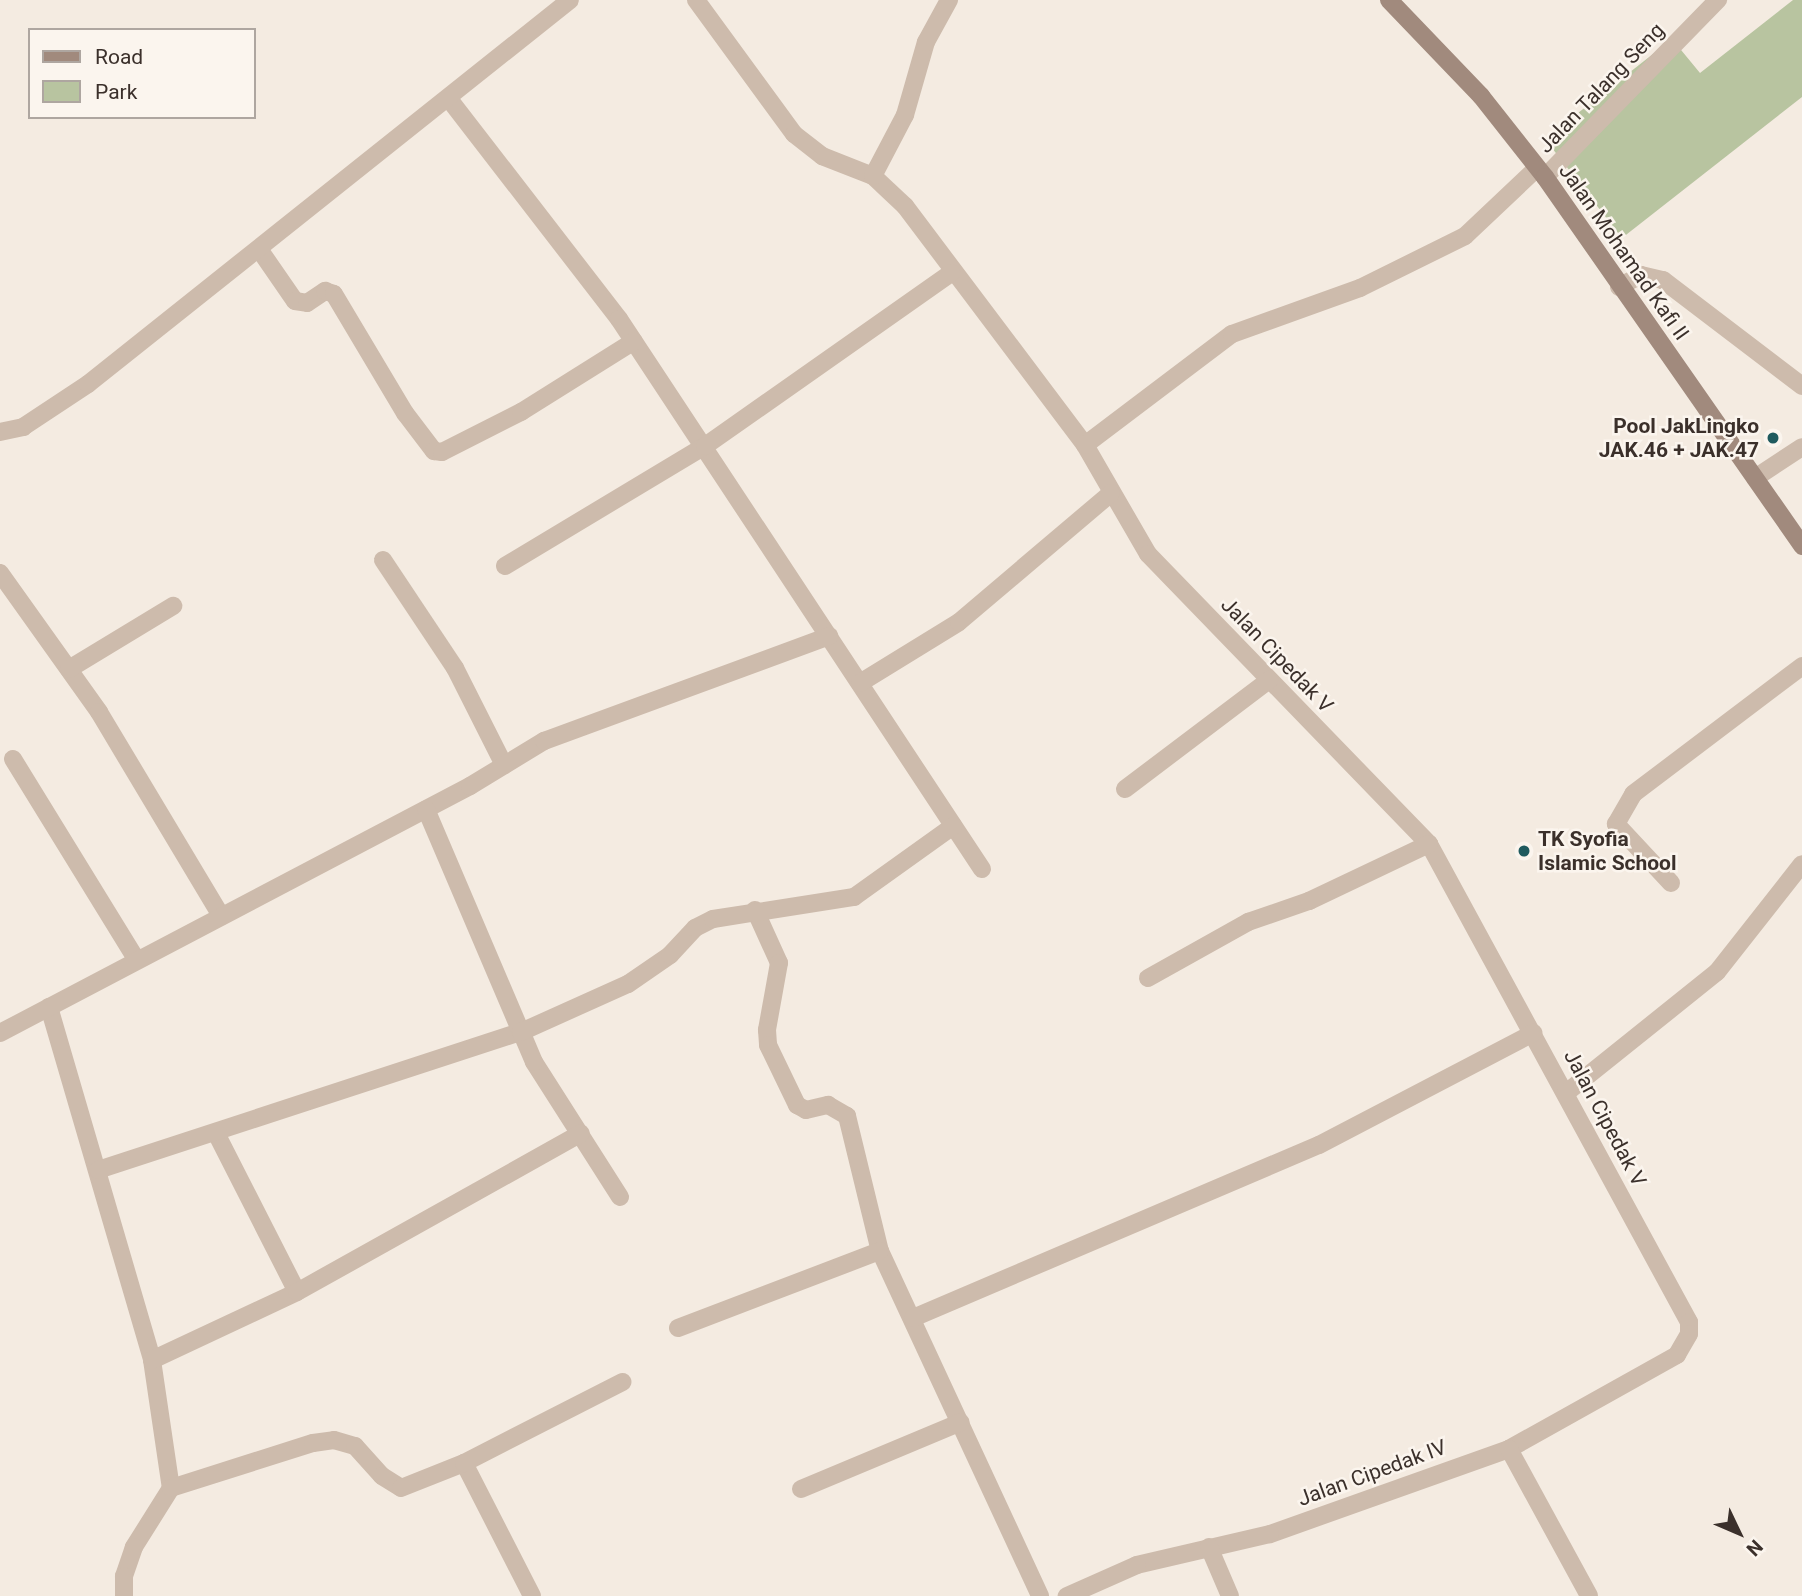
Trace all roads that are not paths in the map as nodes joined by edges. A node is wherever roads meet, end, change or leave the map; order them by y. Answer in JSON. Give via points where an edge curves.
{"nodes":[{"id":1,"x":570,"y":0,"type":"edge"},
{"id":2,"x":696,"y":0,"type":"edge"},
{"id":3,"x":949,"y":0,"type":"edge"},
{"id":4,"x":1389,"y":0,"type":"edge"},
{"id":5,"x":1718,"y":0,"type":"edge"},
{"id":6,"x":449,"y":99,"type":"junction"},
{"id":7,"x":1541,"y":173,"type":"junction"},
{"id":8,"x":873,"y":176,"type":"junction"},
{"id":9,"x":259,"y":249,"type":"junction"},
{"id":10,"x":951,"y":273,"type":"junction"},
{"id":11,"x":1622,"y":285,"type":"junction"},
{"id":12,"x":634,"y":341,"type":"junction"},
{"id":13,"x":1802,"y":386,"type":"edge"},
{"id":14,"x":0,"y":432,"type":"edge"},
{"id":15,"x":705,"y":446,"type":"junction"},
{"id":16,"x":1085,"y":446,"type":"junction"},
{"id":17,"x":1802,"y":447,"type":"edge"},
{"id":18,"x":1755,"y":478,"type":"junction"},
{"id":19,"x":1111,"y":493,"type":"junction"},
{"id":20,"x":1802,"y":546,"type":"edge"},
{"id":21,"x":383,"y":560,"type":"dead end"},
{"id":22,"x":505,"y":566,"type":"dead end"},
{"id":23,"x":0,"y":573,"type":"edge"},
{"id":24,"x":173,"y":606,"type":"dead end"},
{"id":25,"x":830,"y":636,"type":"junction"},
{"id":26,"x":1802,"y":666,"type":"edge"},
{"id":27,"x":69,"y":669,"type":"junction"},
{"id":28,"x":1269,"y":680,"type":"junction"},
{"id":29,"x":860,"y":683,"type":"junction"},
{"id":30,"x":13,"y":759,"type":"dead end"},
{"id":31,"x":504,"y":765,"type":"junction"},
{"id":32,"x":1125,"y":789,"type":"dead end"},
{"id":33,"x":426,"y":809,"type":"junction"},
{"id":34,"x":953,"y":826,"type":"junction"},
{"id":35,"x":1429,"y":844,"type":"junction"},
{"id":36,"x":1802,"y":864,"type":"edge"},
{"id":37,"x":982,"y":869,"type":"dead end"},
{"id":38,"x":1671,"y":883,"type":"dead end"},
{"id":39,"x":755,"y":910,"type":"junction"},
{"id":40,"x":221,"y":916,"type":"junction"},
{"id":41,"x":136,"y":959,"type":"junction"},
{"id":42,"x":1148,"y":978,"type":"dead end"},
{"id":43,"x":49,"y":1007,"type":"junction"},
{"id":44,"x":521,"y":1032,"type":"junction"},
{"id":45,"x":0,"y":1033,"type":"edge"},
{"id":46,"x":1533,"y":1033,"type":"junction"},
{"id":47,"x":1566,"y":1093,"type":"junction"},
{"id":48,"x":216,"y":1133,"type":"junction"},
{"id":49,"x":581,"y":1133,"type":"junction"},
{"id":50,"x":98,"y":1170,"type":"junction"},
{"id":51,"x":620,"y":1197,"type":"dead end"},
{"id":52,"x":880,"y":1251,"type":"junction"},
{"id":53,"x":297,"y":1292,"type":"junction"},
{"id":54,"x":913,"y":1318,"type":"junction"},
{"id":55,"x":678,"y":1328,"type":"dead end"},
{"id":56,"x":1677,"y":1355,"type":"joint"},
{"id":57,"x":152,"y":1360,"type":"junction"},
{"id":58,"x":622,"y":1382,"type":"dead end"},
{"id":59,"x":961,"y":1422,"type":"junction"},
{"id":60,"x":1509,"y":1448,"type":"junction"},
{"id":61,"x":464,"y":1463,"type":"junction"},
{"id":62,"x":171,"y":1488,"type":"junction"},
{"id":63,"x":801,"y":1489,"type":"dead end"},
{"id":64,"x":1209,"y":1547,"type":"junction"},
{"id":65,"x":124,"y":1596,"type":"edge"},
{"id":66,"x":532,"y":1596,"type":"edge"},
{"id":67,"x":1040,"y":1596,"type":"edge"},
{"id":68,"x":1067,"y":1596,"type":"edge"},
{"id":69,"x":1230,"y":1596,"type":"edge"},
{"id":70,"x":1588,"y":1596,"type":"edge"}],
"edges":[{"from":1,"to":6,"type":"street"},
{"from":2,"to":8,"type":"street","via":[[794,134],[822,156]]},
{"from":3,"to":8,"type":"street","via":[[926,42],[905,115]]},
{"from":4,"to":7,"type":"main road","name":"Jalan Mohamad Kafi II","via":[[1481,96]]},
{"from":5,"to":7,"type":"street","name":"Jalan Talang Seng"},
{"from":6,"to":9,"type":"street"},
{"from":6,"to":12,"type":"street"},
{"from":7,"to":11,"type":"main road","name":"Jalan Mohamad Kafi II"},
{"from":7,"to":16,"type":"street","via":[[1465,236],[1360,288],[1232,334]]},
{"from":8,"to":10,"type":"street","name":"Jalan Cipedak V","via":[[905,206]]},
{"from":9,"to":12,"type":"street","via":[[295,301],[307,303],[325,291],[334,295],[405,413],[434,451],[442,452],[521,411]]},
{"from":9,"to":14,"type":"street","via":[[88,384],[23,426]]},
{"from":10,"to":15,"type":"street"},
{"from":10,"to":16,"type":"street","name":"Jalan Cipedak V"},
{"from":11,"to":13,"type":"street","via":[[1647,274],[1663,280]]},
{"from":11,"to":18,"type":"main road","name":"Jalan Mohamad Kafi II"},
{"from":12,"to":15,"type":"street"},
{"from":15,"to":22,"type":"street"},
{"from":15,"to":25,"type":"street"},
{"from":16,"to":19,"type":"street","name":"Jalan Cipedak V"},
{"from":17,"to":18,"type":"street"},
{"from":18,"to":20,"type":"main road","name":"Jalan Mohamad Kafi II"},
{"from":19,"to":28,"type":"street","name":"Jalan Cipedak V","via":[[1148,554]]},
{"from":19,"to":29,"type":"street","via":[[959,622]]},
{"from":21,"to":31,"type":"street","via":[[455,668]]},
{"from":23,"to":27,"type":"street"},
{"from":24,"to":27,"type":"street"},
{"from":25,"to":29,"type":"street"},
{"from":25,"to":31,"type":"street","via":[[544,741]]},
{"from":26,"to":38,"type":"street","via":[[1633,794],[1616,824]]},
{"from":27,"to":40,"type":"street"},
{"from":28,"to":32,"type":"street"},
{"from":28,"to":35,"type":"street","name":"Jalan Cipedak V"},
{"from":29,"to":34,"type":"street"},
{"from":30,"to":41,"type":"street"},
{"from":31,"to":33,"type":"street"},
{"from":33,"to":40,"type":"street"},
{"from":33,"to":44,"type":"street"},
{"from":34,"to":37,"type":"street"},
{"from":34,"to":39,"type":"street","via":[[854,897],[833,904]]},
{"from":35,"to":42,"type":"street","via":[[1309,901],[1248,922]]},
{"from":35,"to":46,"type":"street","name":"Jalan Cipedak V"},
{"from":36,"to":47,"type":"street","via":[[1717,972]]},
{"from":39,"to":44,"type":"street","via":[[704,923],[628,984]]},
{"from":39,"to":52,"type":"street","via":[[779,963],[766,1030],[768,1045],[797,1105],[806,1110],[828,1105],[847,1116]]},
{"from":40,"to":41,"type":"street"},
{"from":41,"to":43,"type":"street"},
{"from":43,"to":45,"type":"street"},
{"from":43,"to":50,"type":"street"},
{"from":44,"to":48,"type":"street"},
{"from":44,"to":49,"type":"street","via":[[534,1062]]},
{"from":46,"to":47,"type":"street","name":"Jalan Cipedak V"},
{"from":46,"to":54,"type":"street","via":[[1348,1132]]},
{"from":47,"to":56,"type":"street","name":"Jalan Cipedak V","via":[[1689,1322],[1689,1334]]},
{"from":48,"to":50,"type":"street"},
{"from":48,"to":53,"type":"street"},
{"from":49,"to":51,"type":"street"},
{"from":49,"to":53,"type":"street"},
{"from":50,"to":57,"type":"street"},
{"from":52,"to":54,"type":"street"},
{"from":52,"to":55,"type":"street"},
{"from":53,"to":57,"type":"street"},
{"from":54,"to":59,"type":"street"},
{"from":56,"to":60,"type":"street","name":"Jalan Cipedak IV"},
{"from":57,"to":62,"type":"street"},
{"from":58,"to":61,"type":"street"},
{"from":59,"to":63,"type":"street"},
{"from":59,"to":67,"type":"street"},
{"from":60,"to":64,"type":"street","name":"Jalan Cipedak IV","via":[[1270,1534]]},
{"from":60,"to":70,"type":"street"},
{"from":61,"to":62,"type":"street","via":[[401,1488],[382,1476],[355,1446],[334,1440]]},
{"from":61,"to":66,"type":"street"},
{"from":62,"to":65,"type":"street","via":[[135,1547],[124,1576]]},
{"from":64,"to":68,"type":"street","name":"Jalan Cipedak IV","via":[[1137,1565]]},
{"from":64,"to":69,"type":"street"}]}
